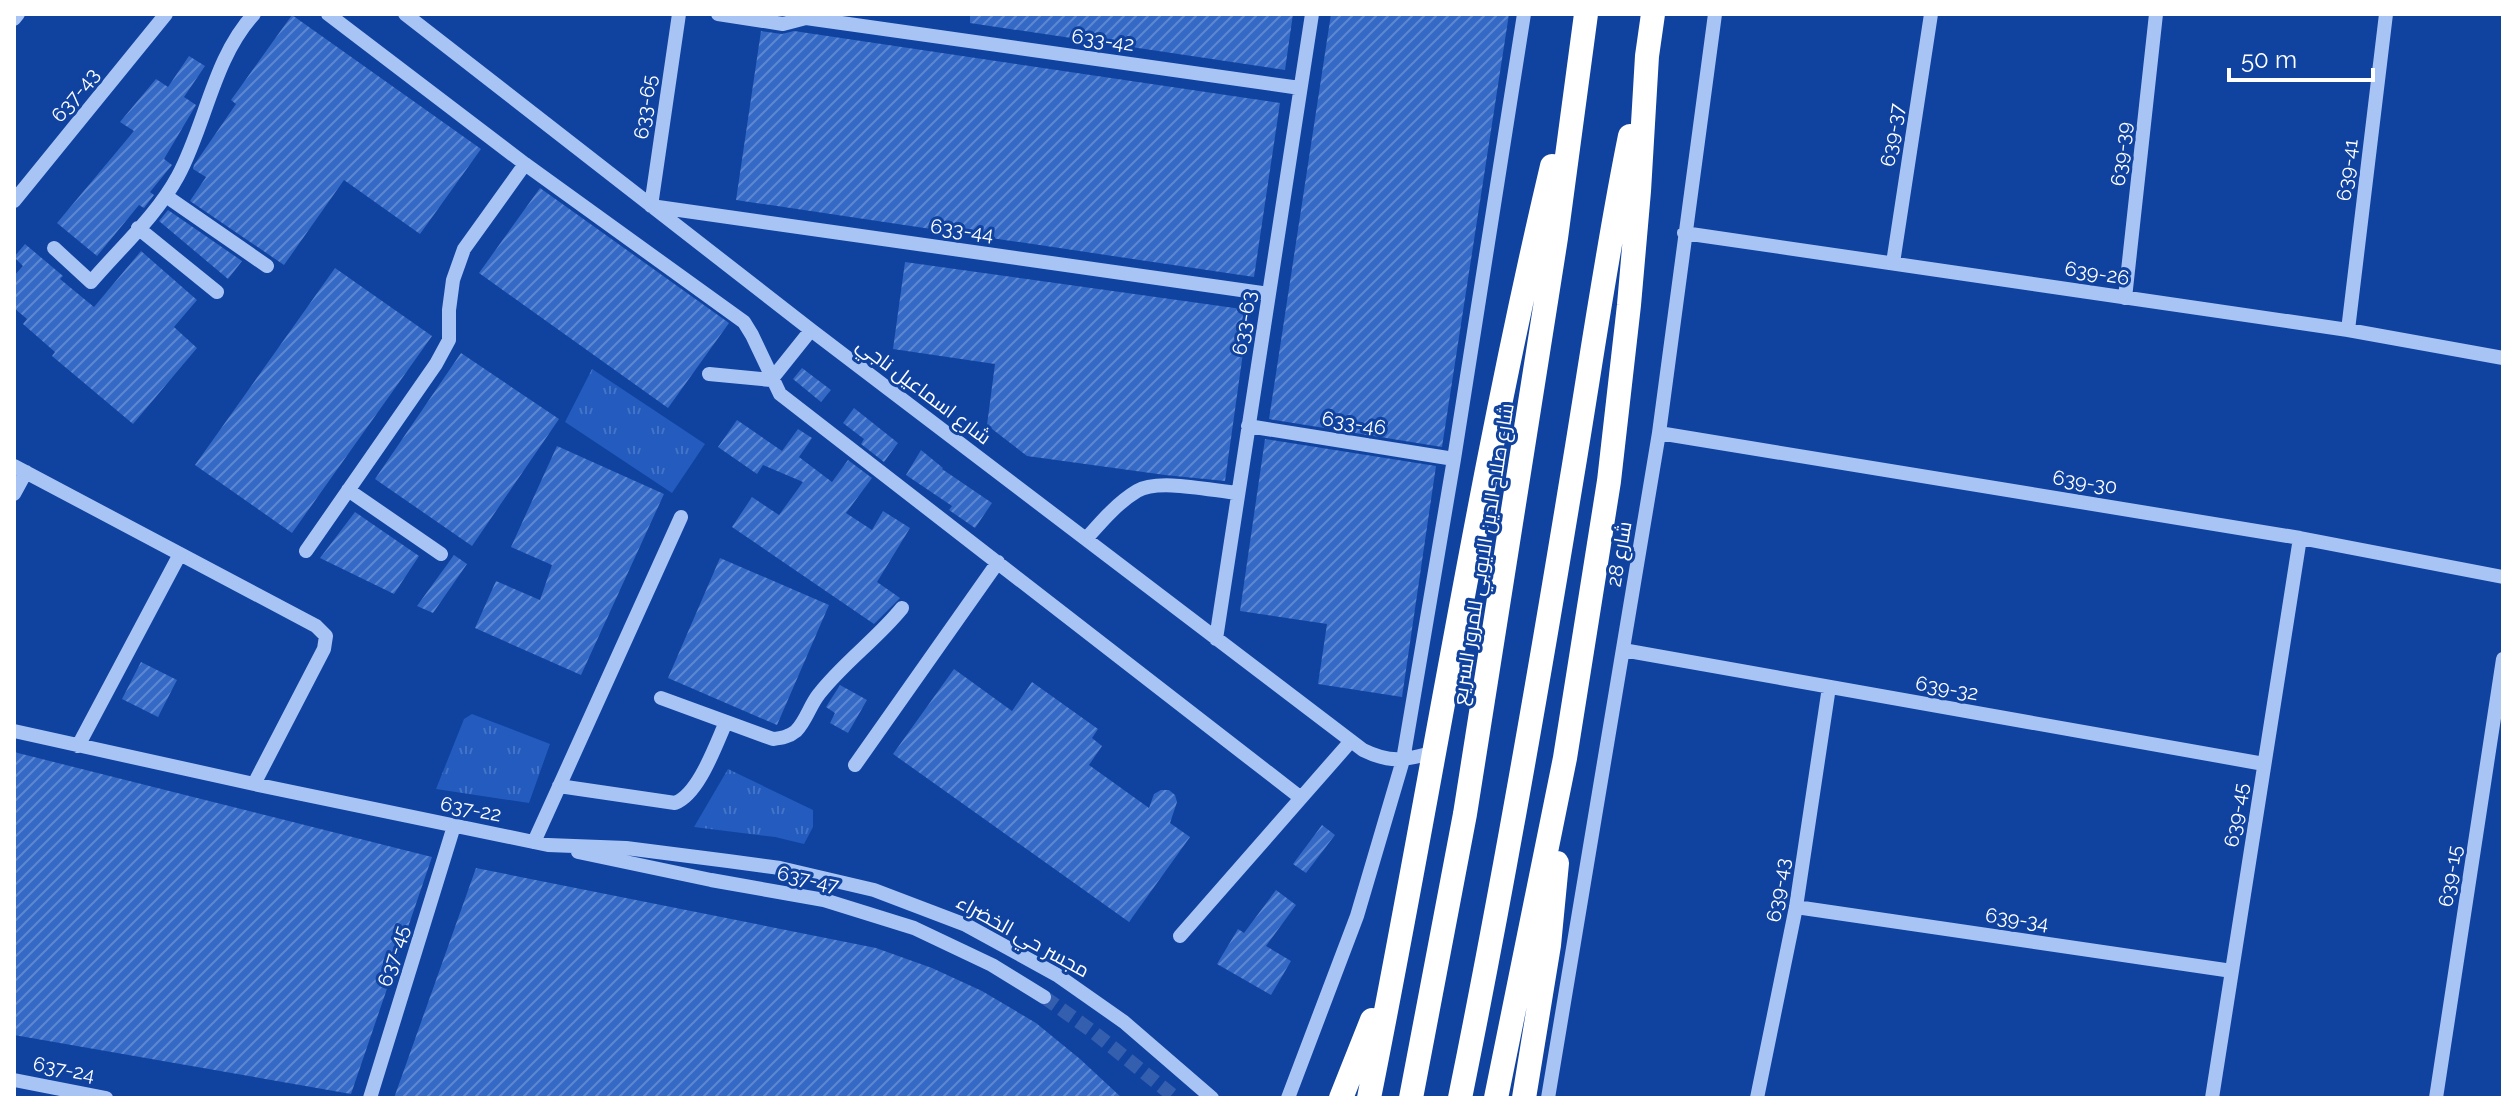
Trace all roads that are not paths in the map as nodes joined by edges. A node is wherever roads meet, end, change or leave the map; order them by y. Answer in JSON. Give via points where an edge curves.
{"nodes":[{"id":1,"x":18,"y":14,"type":"edge"},
{"id":2,"x":166,"y":14,"type":"edge"},
{"id":3,"x":254,"y":14,"type":"edge"},
{"id":4,"x":328,"y":14,"type":"edge"},
{"id":5,"x":405,"y":14,"type":"edge"},
{"id":6,"x":679,"y":14,"type":"edge"},
{"id":7,"x":718,"y":14,"type":"edge"},
{"id":8,"x":1312,"y":14,"type":"edge"},
{"id":9,"x":1524,"y":14,"type":"edge"},
{"id":10,"x":1586,"y":14,"type":"edge"},
{"id":11,"x":1653,"y":14,"type":"edge"},
{"id":12,"x":1715,"y":14,"type":"edge"},
{"id":13,"x":1931,"y":14,"type":"edge"},
{"id":14,"x":2156,"y":14,"type":"edge"},
{"id":15,"x":2386,"y":14,"type":"edge"},
{"id":16,"x":806,"y":16,"type":"edge"},
{"id":17,"x":14,"y":19,"type":"edge"},
{"id":18,"x":1581,"y":46,"type":"junction"},
{"id":19,"x":1647,"y":56,"type":"junction"},
{"id":20,"x":1300,"y":88,"type":"junction"},
{"id":21,"x":525,"y":164,"type":"junction"},
{"id":22,"x":166,"y":196,"type":"junction"},
{"id":23,"x":14,"y":201,"type":"edge"},
{"id":24,"x":651,"y":206,"type":"junction"},
{"id":25,"x":138,"y":228,"type":"junction"},
{"id":26,"x":1684,"y":233,"type":"junction"},
{"id":27,"x":54,"y":248,"type":"dead end"},
{"id":28,"x":1893,"y":263,"type":"junction"},
{"id":29,"x":267,"y":266,"type":"dead end"},
{"id":30,"x":217,"y":292,"type":"dead end"},
{"id":31,"x":1269,"y":294,"type":"junction"},
{"id":32,"x":2125,"y":298,"type":"junction"},
{"id":33,"x":811,"y":330,"type":"junction"},
{"id":34,"x":2348,"y":330,"type":"junction"},
{"id":35,"x":2503,"y":358,"type":"edge"},
{"id":36,"x":709,"y":374,"type":"dead end"},
{"id":37,"x":771,"y":380,"type":"junction"},
{"id":38,"x":1248,"y":426,"type":"junction"},
{"id":39,"x":1659,"y":433,"type":"junction"},
{"id":40,"x":1454,"y":459,"type":"junction"},
{"id":41,"x":20,"y":469,"type":"edge"},
{"id":42,"x":348,"y":490,"type":"junction"},
{"id":43,"x":1238,"y":493,"type":"junction"},
{"id":44,"x":14,"y":494,"type":"edge"},
{"id":45,"x":681,"y":517,"type":"dead end"},
{"id":46,"x":2300,"y":538,"type":"junction"},
{"id":47,"x":1086,"y":539,"type":"junction"},
{"id":48,"x":306,"y":551,"type":"dead end"},
{"id":49,"x":180,"y":554,"type":"junction"},
{"id":50,"x":441,"y":554,"type":"dead end"},
{"id":51,"x":998,"y":562,"type":"junction"},
{"id":52,"x":2503,"y":577,"type":"edge"},
{"id":53,"x":902,"y":608,"type":"dead end"},
{"id":54,"x":1216,"y":639,"type":"junction"},
{"id":55,"x":1623,"y":650,"type":"junction"},
{"id":56,"x":2503,"y":659,"type":"edge"},
{"id":57,"x":1829,"y":687,"type":"junction"},
{"id":58,"x":661,"y":698,"type":"dead end"},
{"id":59,"x":726,"y":722,"type":"junction"},
{"id":60,"x":14,"y":731,"type":"edge"},
{"id":61,"x":1351,"y":741,"type":"junction"},
{"id":62,"x":78,"y":746,"type":"junction"},
{"id":63,"x":1435,"y":752,"type":"junction"},
{"id":64,"x":1565,"y":758,"type":"junction"},
{"id":65,"x":1403,"y":760,"type":"junction"},
{"id":66,"x":2264,"y":764,"type":"junction"},
{"id":67,"x":855,"y":765,"type":"dead end"},
{"id":68,"x":254,"y":784,"type":"junction"},
{"id":69,"x":559,"y":786,"type":"junction"},
{"id":70,"x":1301,"y":798,"type":"junction"},
{"id":71,"x":454,"y":826,"type":"junction"},
{"id":72,"x":541,"y":843,"type":"junction"},
{"id":73,"x":922,"y":907,"type":"joint"},
{"id":74,"x":1796,"y":907,"type":"junction"},
{"id":75,"x":1180,"y":936,"type":"dead end"},
{"id":76,"x":1399,"y":938,"type":"junction"},
{"id":77,"x":2232,"y":971,"type":"junction"},
{"id":78,"x":1044,"y":997,"type":"tunnel mouth"},
{"id":79,"x":14,"y":1080,"type":"edge"},
{"id":80,"x":106,"y":1098,"type":"edge"},
{"id":81,"x":370,"y":1098,"type":"edge"},
{"id":82,"x":1212,"y":1098,"type":"edge"},
{"id":83,"x":1288,"y":1098,"type":"edge"},
{"id":84,"x":1341,"y":1098,"type":"edge"},
{"id":85,"x":1369,"y":1098,"type":"edge"},
{"id":86,"x":1411,"y":1098,"type":"edge"},
{"id":87,"x":1460,"y":1098,"type":"edge"},
{"id":88,"x":1496,"y":1098,"type":"edge"},
{"id":89,"x":1524,"y":1098,"type":"edge"},
{"id":90,"x":1548,"y":1098,"type":"edge"},
{"id":91,"x":1757,"y":1098,"type":"edge"},
{"id":92,"x":2212,"y":1098,"type":"edge"},
{"id":93,"x":2436,"y":1098,"type":"edge"}],
"edges":[{"from":1,"to":17,"type":"street"},
{"from":2,"to":23,"type":"street","name":"637-43"},
{"from":3,"to":22,"type":"street","via":[[220,67],[196,138]]},
{"from":4,"to":21,"type":"street"},
{"from":5,"to":24,"type":"street","name":"شارع اسماعيل ناجي"},
{"from":6,"to":24,"type":"street","name":"633-65"},
{"from":7,"to":16,"type":"street","name":"633-42","via":[[783,24]]},
{"from":8,"to":20,"type":"street","name":"633-63"},
{"from":9,"to":40,"type":"street"},
{"from":10,"to":18,"type":"highway","name":"شارع صلاح الدين الايوبي للمرور السريع"},
{"from":11,"to":19,"type":"highway"},
{"from":12,"to":26,"type":"street","name":"شارع 28"},
{"from":13,"to":28,"type":"street","name":"639-37"},
{"from":14,"to":32,"type":"street","name":"639-39"},
{"from":15,"to":34,"type":"street","name":"639-41"},
{"from":16,"to":20,"type":"street","name":"633-42"},
{"from":18,"to":63,"type":"highway","via":[[1514,333]]},
{"from":18,"to":86,"type":"highway","name":"شارع صلاح الدين الايوبي للمرور السريع","via":[[1470,783]]},
{"from":19,"to":64,"type":"highway","via":[[1638,206],[1609,481]]},
{"from":19,"to":87,"type":"highway","via":[[1599,302],[1498,911]]},
{"from":20,"to":31,"type":"street","name":"633-63"},
{"from":21,"to":37,"type":"street","via":[[744,322]]},
{"from":21,"to":42,"type":"street","via":[[464,249],[453,280],[449,340],[436,364]]},
{"from":22,"to":25,"type":"street"},
{"from":22,"to":29,"type":"street"},
{"from":24,"to":31,"type":"street","name":"633-44"},
{"from":24,"to":33,"type":"street","name":"شارع اسماعيل ناجي"},
{"from":25,"to":27,"type":"street","via":[[91,282]]},
{"from":25,"to":30,"type":"street"},
{"from":26,"to":28,"type":"street","name":"639-26"},
{"from":26,"to":39,"type":"street","name":"شارع 28"},
{"from":28,"to":32,"type":"street","name":"639-26"},
{"from":31,"to":38,"type":"street","name":"633-63"},
{"from":32,"to":34,"type":"street","name":"639-26"},
{"from":33,"to":37,"type":"street"},
{"from":33,"to":47,"type":"street","name":"شارع اسماعيل ناجي"},
{"from":34,"to":35,"type":"street","name":"639-26"},
{"from":36,"to":37,"type":"street"},
{"from":37,"to":51,"type":"street","via":[[780,394]]},
{"from":38,"to":40,"type":"street","name":"633-46"},
{"from":38,"to":43,"type":"street","name":"633-63"},
{"from":39,"to":46,"type":"street","name":"639-30"},
{"from":39,"to":55,"type":"street","name":"شارع 28"},
{"from":40,"to":65,"type":"street"},
{"from":41,"to":44,"type":"street"},
{"from":41,"to":49,"type":"street"},
{"from":42,"to":48,"type":"street"},
{"from":42,"to":50,"type":"street"},
{"from":43,"to":47,"type":"street","via":[[1161,485],[1139,489]]},
{"from":43,"to":54,"type":"street","name":"633-63"},
{"from":45,"to":69,"type":"street"},
{"from":46,"to":52,"type":"street","name":"639-30"},
{"from":46,"to":66,"type":"street","name":"639-45"},
{"from":47,"to":54,"type":"street","name":"شارع اسماعيل ناجي"},
{"from":49,"to":62,"type":"street"},
{"from":49,"to":68,"type":"street","via":[[326,636]]},
{"from":51,"to":67,"type":"street"},
{"from":51,"to":70,"type":"street"},
{"from":53,"to":59,"type":"street","via":[[817,696],[797,730],[773,739]]},
{"from":54,"to":61,"type":"street","name":"شارع اسماعيل ناجي"},
{"from":55,"to":57,"type":"street","name":"639-32"},
{"from":55,"to":90,"type":"street","name":"شارع 28"},
{"from":56,"to":93,"type":"street","name":"639-15"},
{"from":57,"to":66,"type":"street","name":"639-32"},
{"from":57,"to":74,"type":"street","name":"639-43"},
{"from":58,"to":59,"type":"street"},
{"from":59,"to":69,"type":"street","via":[[683,800]]},
{"from":60,"to":62,"type":"street","name":"637-22"},
{"from":61,"to":65,"type":"street","name":"شارع اسماعيل ناجي","via":[[1379,758]]},
{"from":61,"to":70,"type":"street"},
{"from":62,"to":68,"type":"street","name":"637-22"},
{"from":63,"to":65,"type":"street","name":"شارع اسماعيل ناجي"},
{"from":63,"to":76,"type":"highway"},
{"from":64,"to":88,"type":"highway"},
{"from":64,"to":89,"type":"highway","via":[[1549,945]]},
{"from":65,"to":83,"type":"street","via":[[1357,916]]},
{"from":66,"to":77,"type":"street","name":"639-45"},
{"from":68,"to":71,"type":"street","name":"637-22"},
{"from":69,"to":72,"type":"street"},
{"from":70,"to":75,"type":"street"},
{"from":71,"to":72,"type":"street","name":"637-22"},
{"from":71,"to":81,"type":"street","name":"637-45"},
{"from":72,"to":73,"type":"street","name":"637-22","via":[[780,868]]},
{"from":72,"to":78,"type":"street","name":"637-47","via":[[839,905],[959,948]]},
{"from":73,"to":82,"type":"street","name":"مجسر حي الخضراء","via":[[1000,942],[1084,992]]},
{"from":74,"to":77,"type":"street","name":"639-34"},
{"from":74,"to":91,"type":"street","name":"639-43"},
{"from":76,"to":84,"type":"highway"},
{"from":76,"to":85,"type":"highway"},
{"from":77,"to":92,"type":"street","name":"639-45"},
{"from":79,"to":80,"type":"street","name":"637-24"}]}
